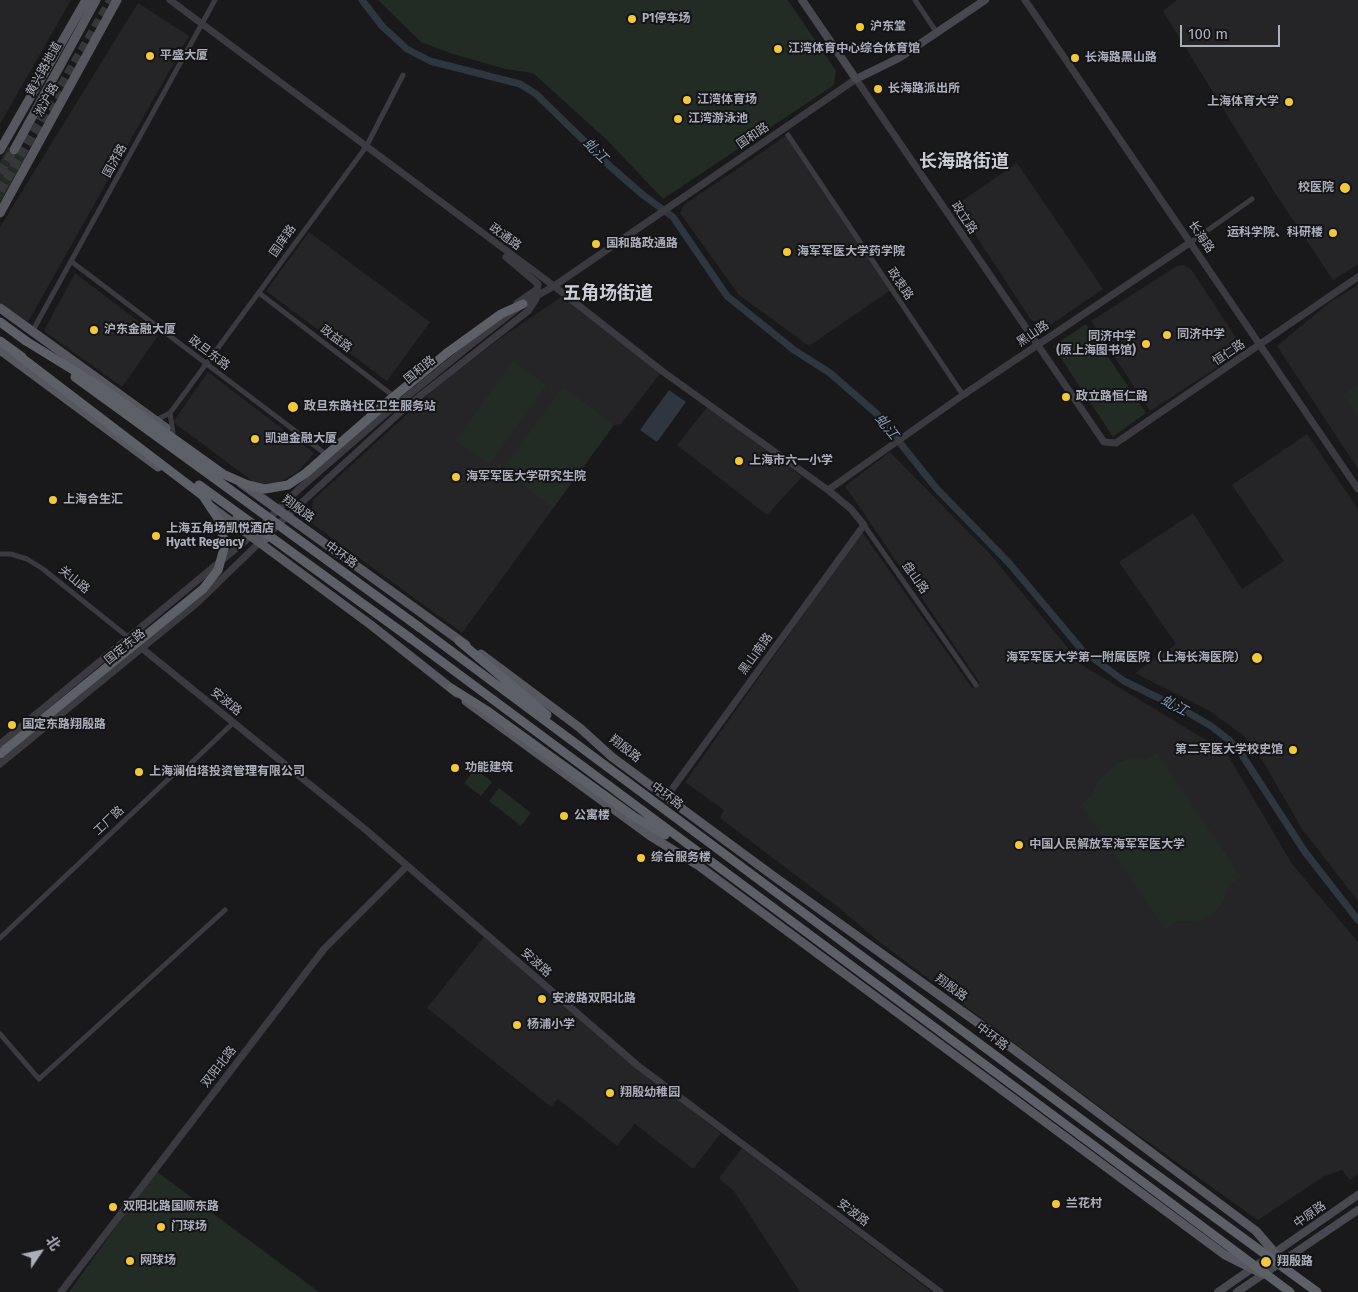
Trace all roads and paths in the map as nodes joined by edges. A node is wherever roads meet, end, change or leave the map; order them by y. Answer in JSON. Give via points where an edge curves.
{"nodes":[{"id":1,"x":86,"y":0,"type":"edge"},
{"id":2,"x":96,"y":0,"type":"edge"},
{"id":3,"x":117,"y":0,"type":"edge"},
{"id":4,"x":170,"y":0,"type":"edge"},
{"id":5,"x":215,"y":0,"type":"edge"},
{"id":6,"x":802,"y":0,"type":"edge"},
{"id":7,"x":915,"y":0,"type":"edge"},
{"id":8,"x":985,"y":0,"type":"edge"},
{"id":9,"x":1025,"y":0,"type":"edge"},
{"id":10,"x":202,"y":23,"type":"junction"},
{"id":11,"x":937,"y":33,"type":"junction"},
{"id":12,"x":403,"y":75,"type":"dead end"},
{"id":13,"x":856,"y":79,"type":"junction"},
{"id":14,"x":788,"y":135,"type":"dead end"},
{"id":15,"x":366,"y":146,"type":"junction"},
{"id":16,"x":0,"y":150,"type":"edge"},
{"id":17,"x":14,"y":150,"type":"tunnel mouth"},
{"id":18,"x":1252,"y":199,"type":"dead end"},
{"id":19,"x":0,"y":213,"type":"edge"},
{"id":20,"x":487,"y":238,"type":"junction"},
{"id":21,"x":1191,"y":242,"type":"junction"},
{"id":22,"x":72,"y":262,"type":"junction"},
{"id":23,"x":1358,"y":277,"type":"edge"},
{"id":24,"x":554,"y":286,"type":"junction"},
{"id":25,"x":259,"y":293,"type":"junction"},
{"id":26,"x":538,"y":297,"type":"junction"},
{"id":27,"x":523,"y":304,"type":"junction"},
{"id":28,"x":0,"y":308,"type":"edge"},
{"id":29,"x":501,"y":314,"type":"junction"},
{"id":30,"x":0,"y":322,"type":"edge"},
{"id":31,"x":32,"y":332,"type":"junction"},
{"id":32,"x":0,"y":341,"type":"edge"},
{"id":33,"x":26,"y":341,"type":"junction"},
{"id":34,"x":1036,"y":345,"type":"junction"},
{"id":35,"x":1260,"y":345,"type":"junction"},
{"id":36,"x":0,"y":348,"type":"edge"},
{"id":37,"x":17,"y":354,"type":"junction"},
{"id":38,"x":206,"y":362,"type":"junction"},
{"id":39,"x":963,"y":394,"type":"junction"},
{"id":40,"x":400,"y":401,"type":"junction"},
{"id":41,"x":170,"y":413,"type":"junction"},
{"id":42,"x":155,"y":420,"type":"junction"},
{"id":43,"x":173,"y":433,"type":"junction"},
{"id":44,"x":1110,"y":444,"type":"joint"},
{"id":45,"x":334,"y":461,"type":"junction"},
{"id":46,"x":1358,"y":489,"type":"edge"},
{"id":47,"x":828,"y":490,"type":"junction"},
{"id":48,"x":278,"y":510,"type":"junction"},
{"id":49,"x":287,"y":516,"type":"junction"},
{"id":50,"x":864,"y":524,"type":"junction"},
{"id":51,"x":253,"y":534,"type":"junction"},
{"id":52,"x":262,"y":540,"type":"junction"},
{"id":53,"x":0,"y":554,"type":"edge"},
{"id":54,"x":128,"y":637,"type":"junction"},
{"id":55,"x":458,"y":641,"type":"junction"},
{"id":56,"x":141,"y":648,"type":"junction"},
{"id":57,"x":976,"y":685,"type":"dead end"},
{"id":58,"x":451,"y":688,"type":"junction"},
{"id":59,"x":234,"y":722,"type":"junction"},
{"id":60,"x":2,"y":749,"type":"edge"},
{"id":61,"x":0,"y":764,"type":"edge"},
{"id":62,"x":606,"y":766,"type":"junction"},
{"id":63,"x":667,"y":796,"type":"junction"},
{"id":64,"x":710,"y":862,"type":"junction"},
{"id":65,"x":407,"y":866,"type":"junction"},
{"id":66,"x":225,"y":910,"type":"dead end"},
{"id":67,"x":0,"y":938,"type":"edge"},
{"id":68,"x":0,"y":1034,"type":"edge"},
{"id":69,"x":1358,"y":1195,"type":"edge"},
{"id":70,"x":1358,"y":1210,"type":"edge"},
{"id":71,"x":1275,"y":1253,"type":"junction"},
{"id":72,"x":1281,"y":1261,"type":"junction"},
{"id":73,"x":1252,"y":1269,"type":"junction"},
{"id":74,"x":1263,"y":1274,"type":"junction"},
{"id":75,"x":61,"y":1292,"type":"edge"},
{"id":76,"x":940,"y":1292,"type":"edge"},
{"id":77,"x":1218,"y":1292,"type":"edge"},
{"id":78,"x":1237,"y":1292,"type":"edge"},
{"id":79,"x":1289,"y":1292,"type":"edge"},
{"id":80,"x":1317,"y":1292,"type":"edge"},
{"id":81,"x":1321,"y":1292,"type":"edge"}],
"edges":[{"from":1,"to":16,"type":"main road","name":"淞沪路"},
{"from":2,"to":17,"type":"main road","name":"黄兴路地道"},
{"from":3,"to":19,"type":"main road","name":"淞沪路"},
{"from":4,"to":10,"type":"street","name":"政通路"},
{"from":5,"to":10,"type":"street","name":"国济路"},
{"from":6,"to":13,"type":"main road","name":"政立路"},
{"from":7,"to":11,"type":"street"},
{"from":8,"to":11,"type":"main road","name":"国和路"},
{"from":9,"to":21,"type":"street","name":"长海路"},
{"from":10,"to":15,"type":"street","name":"政通路"},
{"from":10,"to":22,"type":"street","name":"国济路"},
{"from":11,"to":13,"type":"main road","name":"国和路","via":[[899,58]]},
{"from":12,"to":15,"type":"street","name":"国庠路"},
{"from":13,"to":24,"type":"street","name":"国和路"},
{"from":13,"to":34,"type":"street","name":"政立路"},
{"from":14,"to":39,"type":"street","name":"政衷路"},
{"from":15,"to":20,"type":"street","name":"政通路"},
{"from":15,"to":25,"type":"street","name":"国庠路"},
{"from":18,"to":21,"type":"street","name":"黑山路"},
{"from":20,"to":24,"type":"street","name":"政通路"},
{"from":20,"to":29,"type":"street","via":[[492,246],[538,284],[537,289]]},
{"from":21,"to":34,"type":"street","name":"黑山路"},
{"from":21,"to":35,"type":"street","name":"长海路"},
{"from":22,"to":31,"type":"street","name":"国济路"},
{"from":22,"to":38,"type":"street","name":"政旦东路"},
{"from":23,"to":35,"type":"street","name":"恒仁路"},
{"from":24,"to":26,"type":"street","name":"国和路"},
{"from":24,"to":47,"type":"street","name":"政通路","via":[[662,371]]},
{"from":25,"to":38,"type":"street","name":"国庠路"},
{"from":25,"to":40,"type":"street","name":"政益路"},
{"from":26,"to":27,"type":"street","name":"国和路"},
{"from":26,"to":49,"type":"street","name":"国和路","via":[[528,311],[406,408]]},
{"from":27,"to":29,"type":"highway"},
{"from":27,"to":40,"type":"street","name":"国和路"},
{"from":28,"to":31,"type":"main road","name":"翔殷路"},
{"from":29,"to":33,"type":"highway","bridge":true,"via":[[392,398],[306,473],[288,485],[265,489],[223,474],[104,389]]},
{"from":30,"to":33,"type":"highway","name":"中环路"},
{"from":31,"to":42,"type":"main road","name":"翔殷路"},
{"from":32,"to":37,"type":"highway","bridge":true},
{"from":33,"to":62,"type":"highway","name":"中环路","bridge":true},
{"from":34,"to":39,"type":"street","name":"黑山路"},
{"from":34,"to":44,"type":"street","name":"政立路","via":[[1104,442]]},
{"from":35,"to":44,"type":"street","name":"恒仁路","via":[[1116,444]]},
{"from":35,"to":46,"type":"street","name":"长海路"},
{"from":36,"to":51,"type":"main road","via":[[72,396]]},
{"from":37,"to":60,"type":"highway","bridge":true,"via":[[199,492],[215,512],[225,545],[218,570],[203,589]]},
{"from":37,"to":64,"type":"highway","bridge":true,"via":[[410,638]]},
{"from":38,"to":41,"type":"street","name":"国庠路"},
{"from":38,"to":45,"type":"street","name":"政旦东路"},
{"from":39,"to":47,"type":"street","name":"黑山路"},
{"from":40,"to":45,"type":"street","name":"国和路"},
{"from":41,"to":42,"type":"street","name":"国庠路"},
{"from":41,"to":43,"type":"street"},
{"from":42,"to":43,"type":"main road","name":"翔殷路"},
{"from":43,"to":48,"type":"main road","name":"翔殷路"},
{"from":45,"to":48,"type":"street","name":"国和路"},
{"from":47,"to":50,"type":"street","name":"盘山路"},
{"from":48,"to":49,"type":"main road","name":"翔殷路"},
{"from":48,"to":51,"type":"street","name":"国和路"},
{"from":49,"to":52,"type":"street","name":"国和路"},
{"from":49,"to":55,"type":"main road","name":"翔殷路"},
{"from":50,"to":57,"type":"street","name":"盘山路"},
{"from":50,"to":63,"type":"street","name":"黑山南路"},
{"from":51,"to":52,"type":"main road"},
{"from":51,"to":54,"type":"street","name":"国定东路"},
{"from":52,"to":56,"type":"street","name":"国定东路","via":[[197,603]]},
{"from":52,"to":58,"type":"main road"},
{"from":53,"to":54,"type":"street","name":"关山路","via":[[12,554],[44,568]]},
{"from":54,"to":56,"type":"street","name":"安波路"},
{"from":54,"to":60,"type":"street","name":"国定东路"},
{"from":55,"to":62,"type":"highway"},
{"from":55,"to":63,"type":"main road","name":"翔殷路","via":[[478,652]]},
{"from":56,"to":59,"type":"street","name":"安波路"},
{"from":56,"to":61,"type":"street","name":"国定东路"},
{"from":58,"to":64,"type":"highway","via":[[633,816]]},
{"from":58,"to":73,"type":"main road","via":[[652,837],[699,866],[1225,1255]]},
{"from":59,"to":65,"type":"street","name":"安波路"},
{"from":59,"to":67,"type":"street","name":"工厂路","via":[[186,768],[177,771]]},
{"from":62,"to":80,"type":"highway","name":"中环路","bridge":true},
{"from":63,"to":71,"type":"main road","name":"翔殷路","via":[[1210,1196],[1256,1231]]},
{"from":64,"to":79,"type":"highway","bridge":true},
{"from":65,"to":75,"type":"street","name":"双阳北路","via":[[324,949]]},
{"from":65,"to":76,"type":"street","name":"安波路","via":[[637,1065]]},
{"from":66,"to":68,"type":"street","via":[[39,1079]]},
{"from":69,"to":71,"type":"main road","name":"中原路"},
{"from":70,"to":72,"type":"main road","name":"中原路"},
{"from":71,"to":72,"type":"main road","name":"翔殷路"},
{"from":71,"to":73,"type":"main road","name":"中原路"},
{"from":72,"to":74,"type":"main road","name":"中原路"},
{"from":72,"to":81,"type":"main road","name":"翔殷路"},
{"from":73,"to":74,"type":"main road"},
{"from":73,"to":77,"type":"main road","name":"中原路"},
{"from":74,"to":78,"type":"main road","name":"中原路"},
{"from":74,"to":79,"type":"main road"}]}
